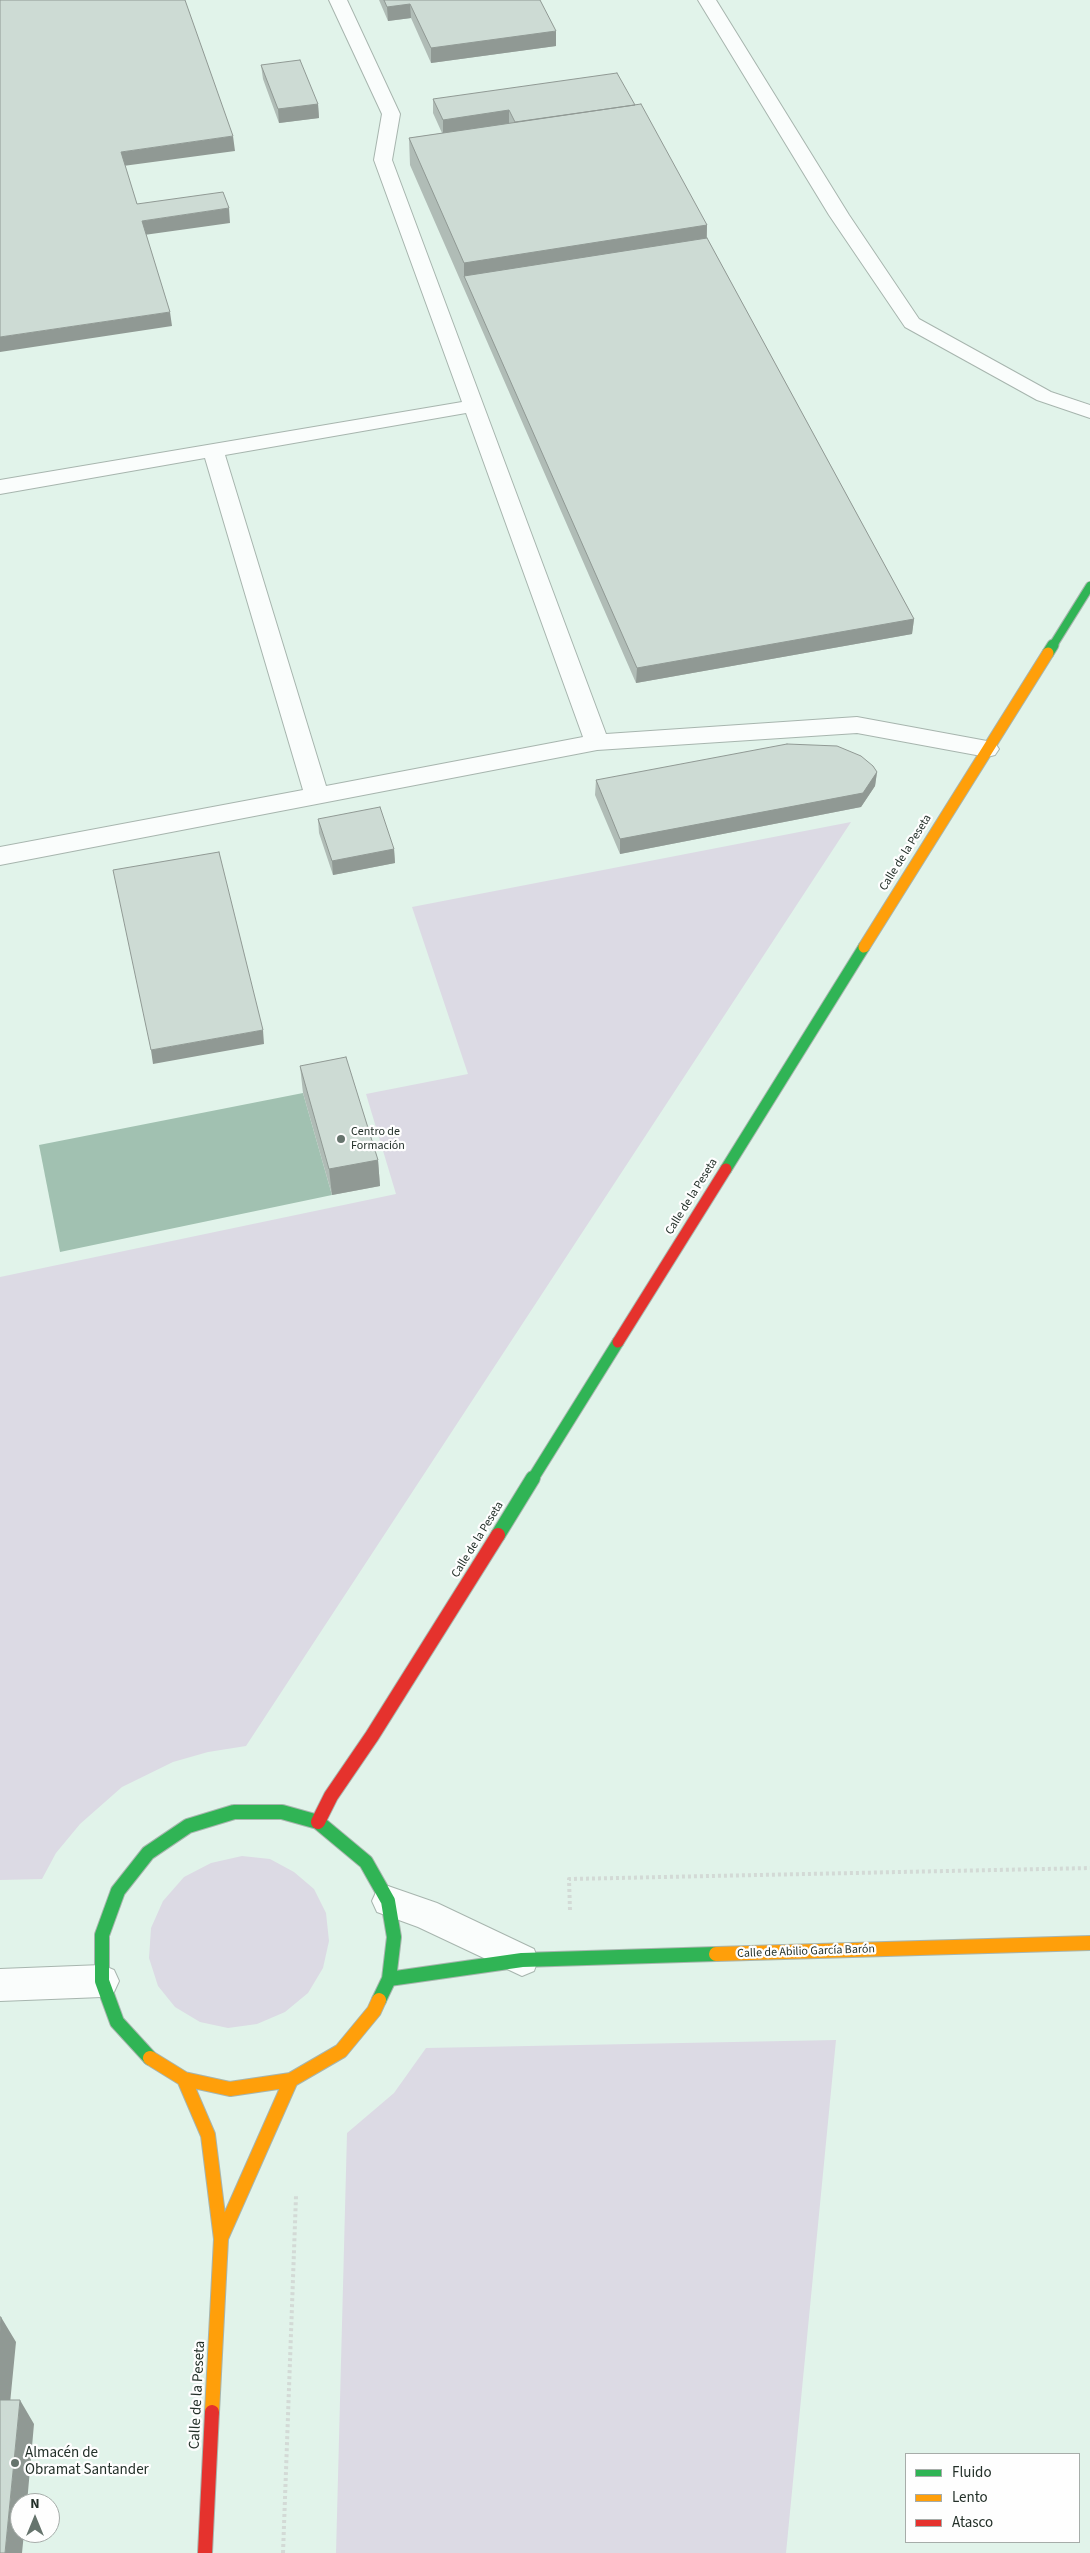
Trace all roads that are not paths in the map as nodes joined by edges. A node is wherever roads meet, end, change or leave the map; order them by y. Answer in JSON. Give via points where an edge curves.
{"nodes":[{"id":1,"x":338,"y":0,"type":"edge"},
{"id":2,"x":707,"y":0,"type":"edge"},
{"id":3,"x":473,"y":406,"type":"junction"},
{"id":4,"x":1090,"y":412,"type":"edge"},
{"id":5,"x":214,"y":451,"type":"junction"},
{"id":6,"x":0,"y":487,"type":"edge"},
{"id":7,"x":1090,"y":586,"type":"edge"},
{"id":8,"x":597,"y":742,"type":"junction"},
{"id":9,"x":987,"y":749,"type":"junction"},
{"id":10,"x":317,"y":796,"type":"junction"},
{"id":11,"x":0,"y":856,"type":"edge"},
{"id":12,"x":318,"y":1822,"type":"junction"},
{"id":13,"x":388,"y":1901,"type":"junction"},
{"id":14,"x":1090,"y":1943,"type":"edge"},
{"id":15,"x":522,"y":1960,"type":"junction"},
{"id":16,"x":390,"y":1979,"type":"junction"},
{"id":17,"x":102,"y":1981,"type":"junction"},
{"id":18,"x":0,"y":1985,"type":"edge"},
{"id":19,"x":184,"y":2079,"type":"junction"},
{"id":20,"x":291,"y":2080,"type":"junction"},
{"id":21,"x":221,"y":2239,"type":"junction"},
{"id":22,"x":205,"y":2553,"type":"edge"}],
"edges":[{"from":1,"to":3,"type":"street","via":[[391,114],[383,160]]},
{"from":2,"to":4,"type":"street","via":[[839,215],[912,322],[1044,396]]},
{"from":3,"to":5,"type":"street"},
{"from":3,"to":8,"type":"street"},
{"from":5,"to":6,"type":"street"},
{"from":5,"to":10,"type":"street"},
{"from":7,"to":9,"type":"street","name":"Calle de la Peseta"},
{"from":8,"to":9,"type":"street","via":[[857,725]]},
{"from":8,"to":10,"type":"street"},
{"from":9,"to":12,"type":"street","name":"Calle de la Peseta","via":[[372,1736],[331,1796]]},
{"from":10,"to":11,"type":"street"},
{"from":12,"to":13,"type":"street","via":[[366,1862]]},
{"from":12,"to":17,"type":"street","via":[[282,1812],[234,1812],[188,1826],[148,1853],[118,1891],[102,1935]]},
{"from":13,"to":15,"type":"street","name":"Calle de Abilio García Barón","via":[[426,1914]]},
{"from":13,"to":16,"type":"street","via":[[394,1937]]},
{"from":14,"to":15,"type":"street","name":"Calle de Abilio García Barón"},
{"from":15,"to":16,"type":"street","name":"Calle de Abilio García Barón"},
{"from":16,"to":20,"type":"street","via":[[374,2011],[341,2051]]},
{"from":17,"to":18,"type":"street"},
{"from":17,"to":19,"type":"street","via":[[117,2022],[145,2055]]},
{"from":19,"to":20,"type":"street","via":[[230,2088]]},
{"from":19,"to":21,"type":"street","name":"Calle de la Peseta","via":[[208,2135]]},
{"from":20,"to":21,"type":"street","name":"Calle de la Peseta"},
{"from":21,"to":22,"type":"street","name":"Calle de la Peseta"}]}
